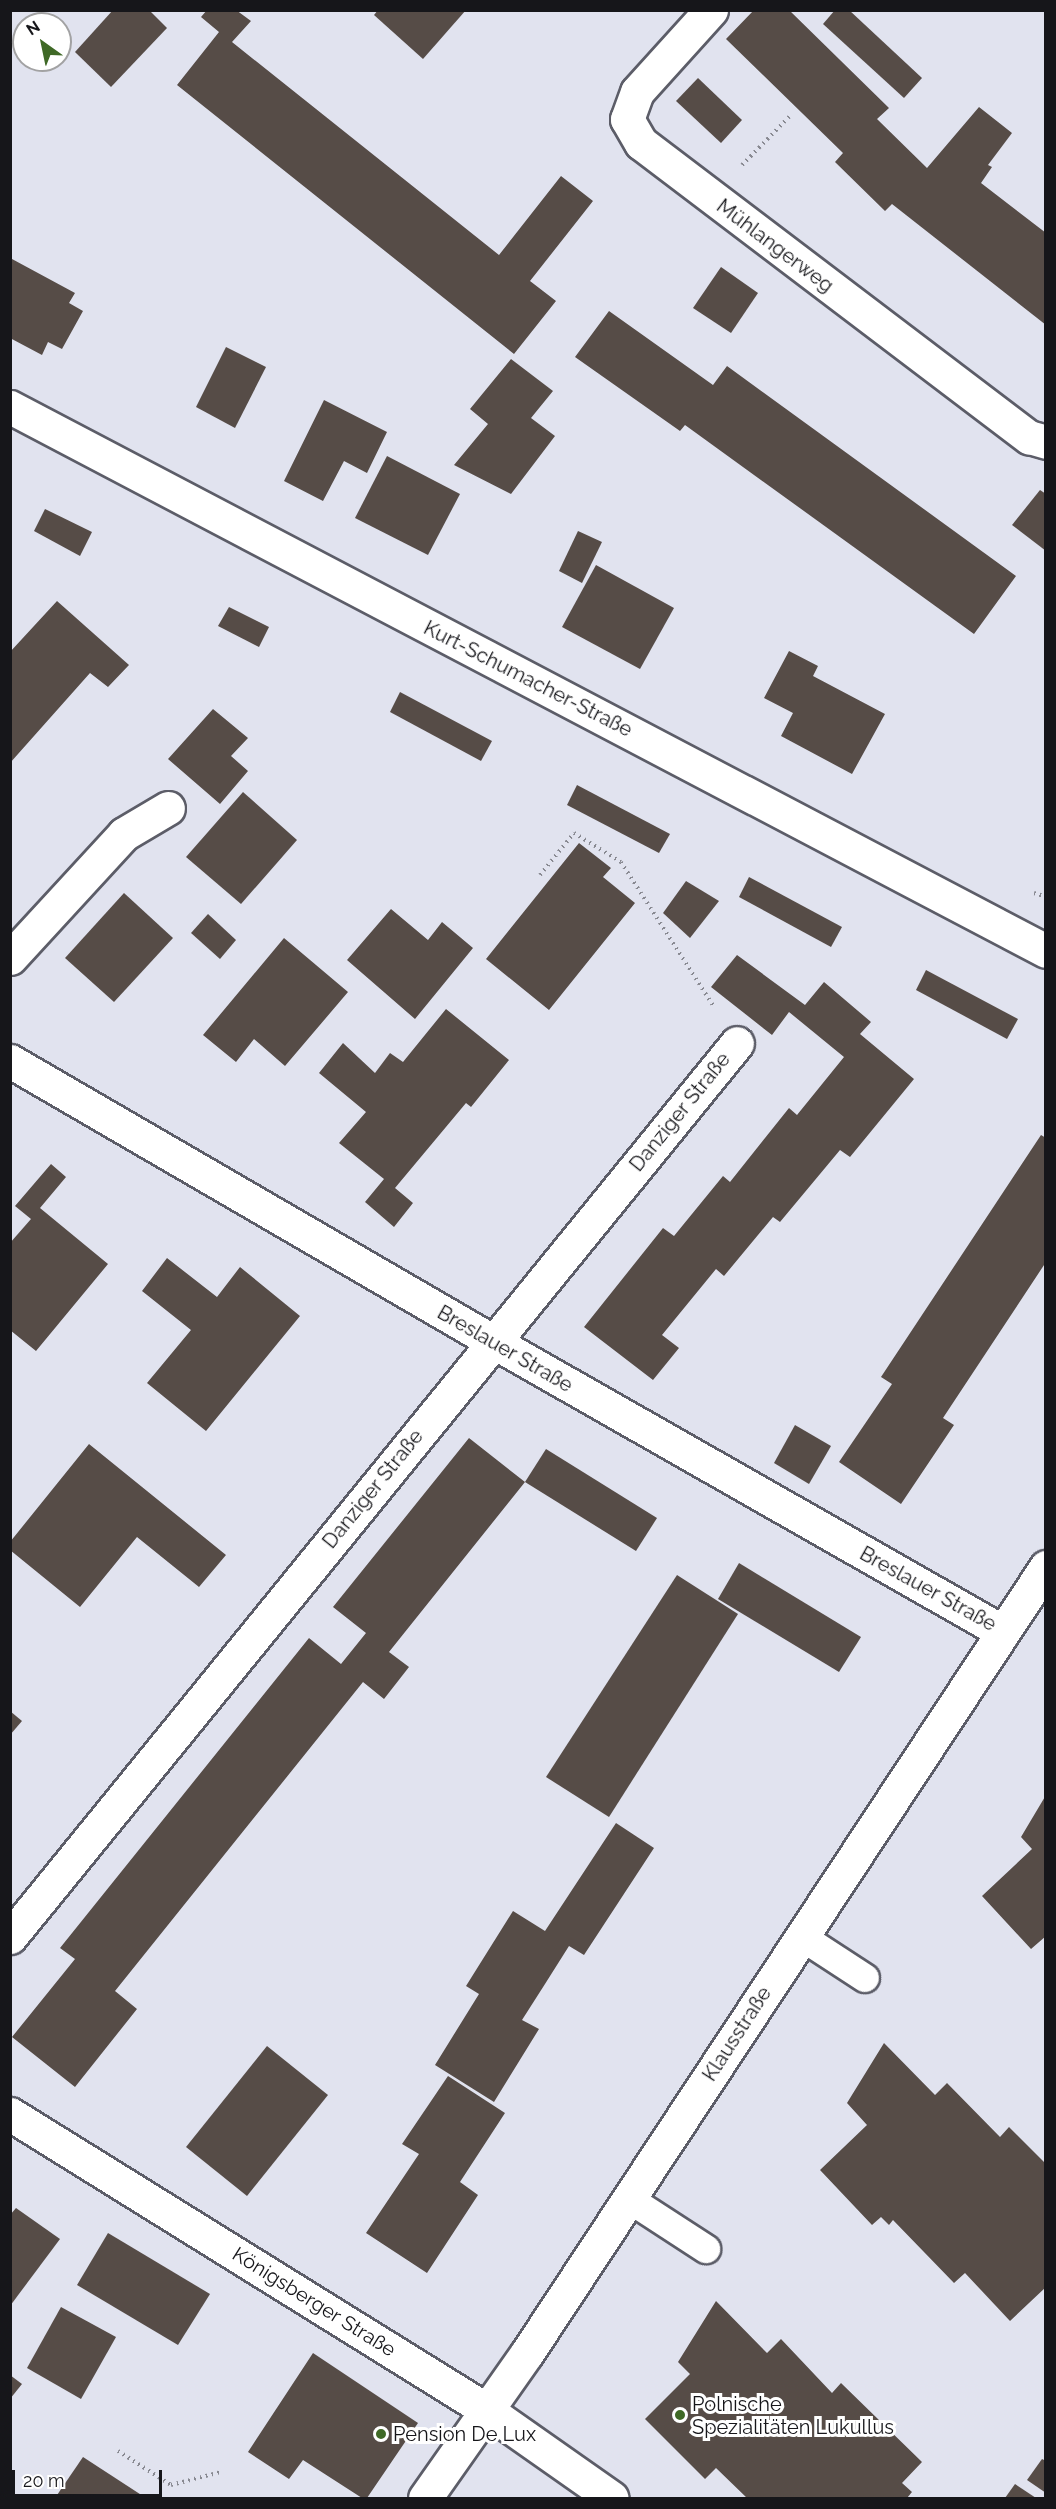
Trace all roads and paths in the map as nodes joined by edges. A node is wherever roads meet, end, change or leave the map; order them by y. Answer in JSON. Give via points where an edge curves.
{"nodes":[{"id":1,"x":711,"y":10,"type":"edge"},
{"id":2,"x":790,"y":117,"type":"dead end"},
{"id":3,"x":710,"y":197,"type":"junction"},
{"id":4,"x":10,"y":407,"type":"edge"},
{"id":5,"x":1046,"y":442,"type":"edge"},
{"id":6,"x":168,"y":808,"type":"dead end"},
{"id":7,"x":540,"y":875,"type":"dead end"},
{"id":8,"x":1046,"y":951,"type":"edge"},
{"id":9,"x":10,"y":958,"type":"edge"},
{"id":10,"x":737,"y":1043,"type":"joint"},
{"id":11,"x":10,"y":1061,"type":"edge"},
{"id":12,"x":492,"y":1341,"type":"junction"},
{"id":13,"x":1046,"y":1567,"type":"edge"},
{"id":14,"x":1003,"y":1632,"type":"junction"},
{"id":15,"x":10,"y":1936,"type":"edge"},
{"id":16,"x":802,"y":1937,"type":"junction"},
{"id":17,"x":865,"y":1978,"type":"dead end"},
{"id":18,"x":10,"y":2114,"type":"edge"},
{"id":19,"x":628,"y":2199,"type":"junction"},
{"id":20,"x":706,"y":2249,"type":"dead end"},
{"id":21,"x":488,"y":2411,"type":"junction"},
{"id":22,"x":118,"y":2451,"type":"dead end"},
{"id":23,"x":221,"y":2472,"type":"dead end"},
{"id":24,"x":425,"y":2499,"type":"edge"},
{"id":25,"x":612,"y":2499,"type":"edge"}],
"edges":[{"from":1,"to":3,"type":"street","name":"Mühlangerweg","via":[[636,92],[627,119],[641,143]]},
{"from":2,"to":3,"type":"path"},
{"from":3,"to":5,"type":"street","name":"Mühlangerweg","via":[[1029,437]]},
{"from":4,"to":8,"type":"street","name":"Kurt-Schumacher-Straße"},
{"from":6,"to":9,"type":"street","via":[[124,834]]},
{"from":7,"to":10,"type":"path","via":[[574,833],[621,862]]},
{"from":10,"to":12,"type":"street","name":"Danziger Straße"},
{"from":11,"to":12,"type":"street","name":"Breslauer Straße"},
{"from":12,"to":14,"type":"street","name":"Breslauer Straße"},
{"from":12,"to":15,"type":"street","name":"Danziger Straße"},
{"from":13,"to":14,"type":"street","name":"Klausstraße"},
{"from":14,"to":16,"type":"street","name":"Klausstraße"},
{"from":16,"to":17,"type":"lane"},
{"from":16,"to":19,"type":"street","name":"Klausstraße"},
{"from":18,"to":21,"type":"street","name":"Königsberger Straße"},
{"from":19,"to":20,"type":"lane"},
{"from":19,"to":21,"type":"street","name":"Klausstraße"},
{"from":21,"to":24,"type":"street","name":"Klausstraße"},
{"from":21,"to":25,"type":"street","name":"Königsberger Straße"},
{"from":22,"to":23,"type":"path","via":[[171,2485]]}]}
